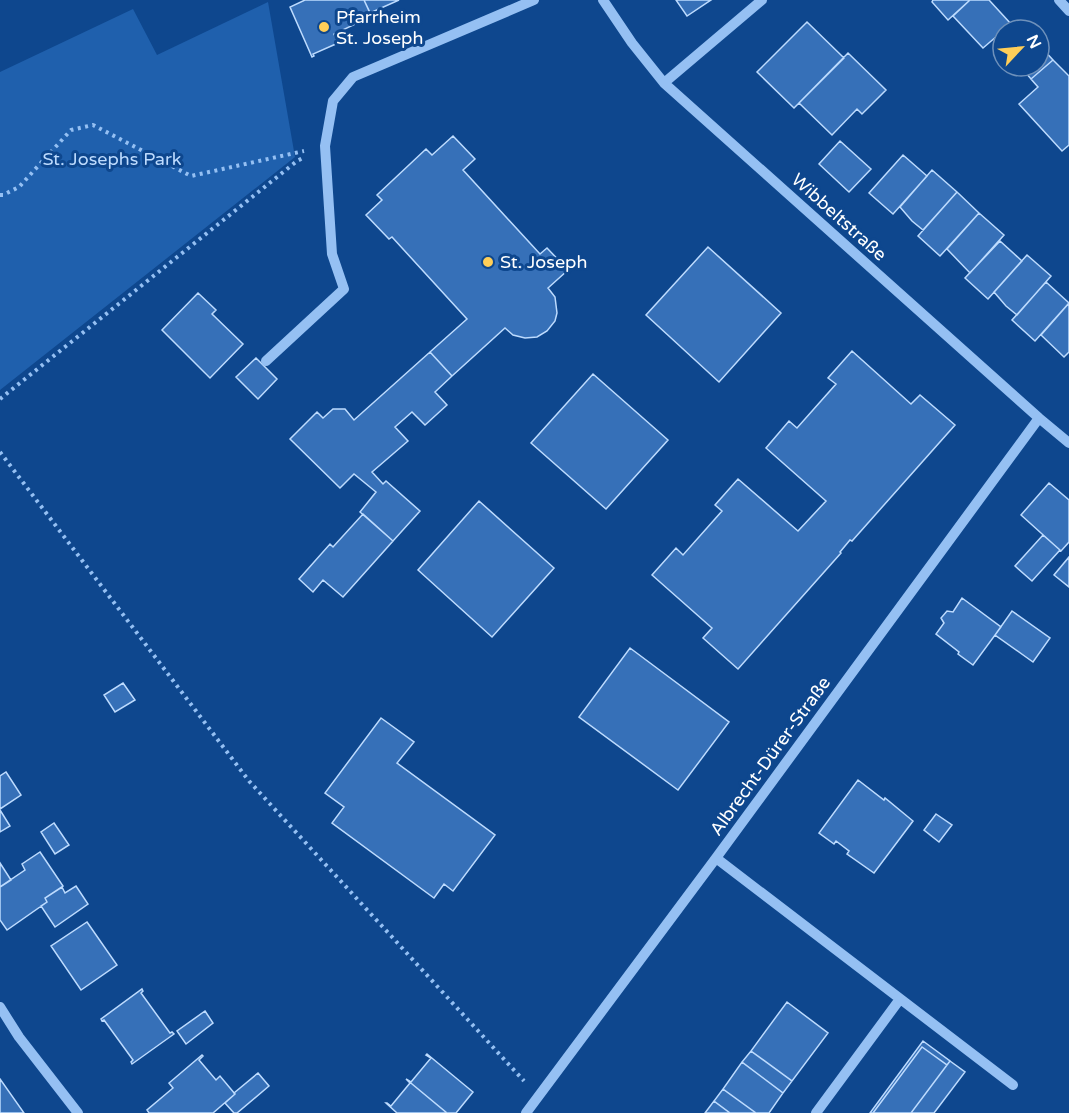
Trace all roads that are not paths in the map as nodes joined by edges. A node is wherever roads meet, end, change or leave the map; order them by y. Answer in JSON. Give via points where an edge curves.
{"nodes":[{"id":1,"x":534,"y":0,"type":"edge"},
{"id":2,"x":603,"y":0,"type":"edge"},
{"id":3,"x":762,"y":0,"type":"edge"},
{"id":4,"x":1059,"y":0,"type":"edge"},
{"id":5,"x":1069,"y":11,"type":"edge"},
{"id":6,"x":664,"y":82,"type":"junction"},
{"id":7,"x":266,"y":362,"type":"dead end"},
{"id":8,"x":1039,"y":418,"type":"junction"},
{"id":9,"x":1069,"y":443,"type":"edge"},
{"id":10,"x":716,"y":858,"type":"junction"},
{"id":11,"x":900,"y":999,"type":"junction"},
{"id":12,"x":0,"y":1007,"type":"edge"},
{"id":13,"x":1013,"y":1086,"type":"dead end"},
{"id":14,"x":78,"y":1113,"type":"edge"},
{"id":15,"x":526,"y":1113,"type":"edge"},
{"id":16,"x":816,"y":1113,"type":"edge"}],
"edges":[{"from":1,"to":7,"type":"street","via":[[353,77],[333,101],[325,146],[332,254],[344,289]]},
{"from":2,"to":6,"type":"street","name":"Wibbeltstraße"},
{"from":3,"to":6,"type":"street"},
{"from":4,"to":5,"type":"street"},
{"from":6,"to":8,"type":"street","name":"Wibbeltstraße"},
{"from":8,"to":9,"type":"street","name":"Wibbeltstraße"},
{"from":8,"to":10,"type":"street","name":"Albrecht-Dürer-Straße"},
{"from":10,"to":11,"type":"street"},
{"from":10,"to":15,"type":"street","name":"Albrecht-Dürer-Straße"},
{"from":11,"to":13,"type":"street"},
{"from":11,"to":16,"type":"street"},
{"from":12,"to":14,"type":"street"}]}
